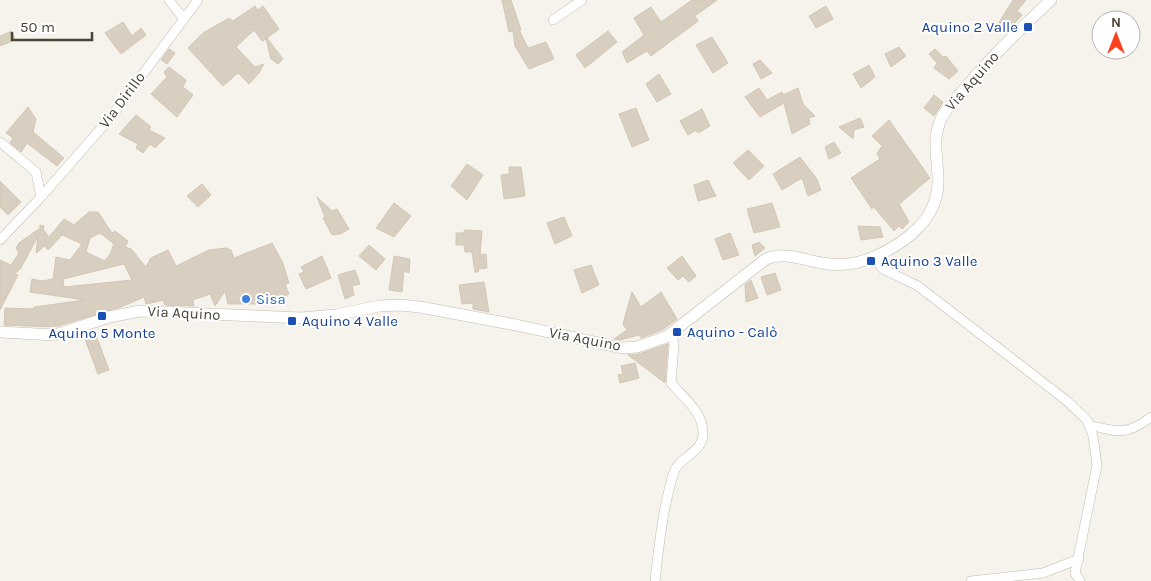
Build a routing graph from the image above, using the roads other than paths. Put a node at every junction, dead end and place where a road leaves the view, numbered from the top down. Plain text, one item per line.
1 (169, 0) edge
2 (198, 0) edge
3 (582, 0) edge
4 (1051, 0) edge
5 (183, 18) junction
6 (553, 20) dead end
7 (0, 142) edge
8 (41, 197) junction
9 (0, 240) edge
10 (873, 257) junction
11 (0, 332) edge
12 (671, 332) junction
13 (1151, 417) edge
14 (1089, 425) junction
15 (1079, 559) junction
16 (656, 581) edge
17 (971, 581) edge
18 (1080, 581) edge

1 - 5 street
2 - 5 street, Via Dirillo
3 - 6 street
4 - 10 street, Via Aquino
5 - 8 street, Via Dirillo
7 - 8 street
8 - 9 street, Via Dirillo
10 - 12 street, Via Aquino
10 - 14 street
11 - 12 street, Via Aquino
12 - 16 street
13 - 14 street
14 - 15 street
15 - 17 street
15 - 18 street

